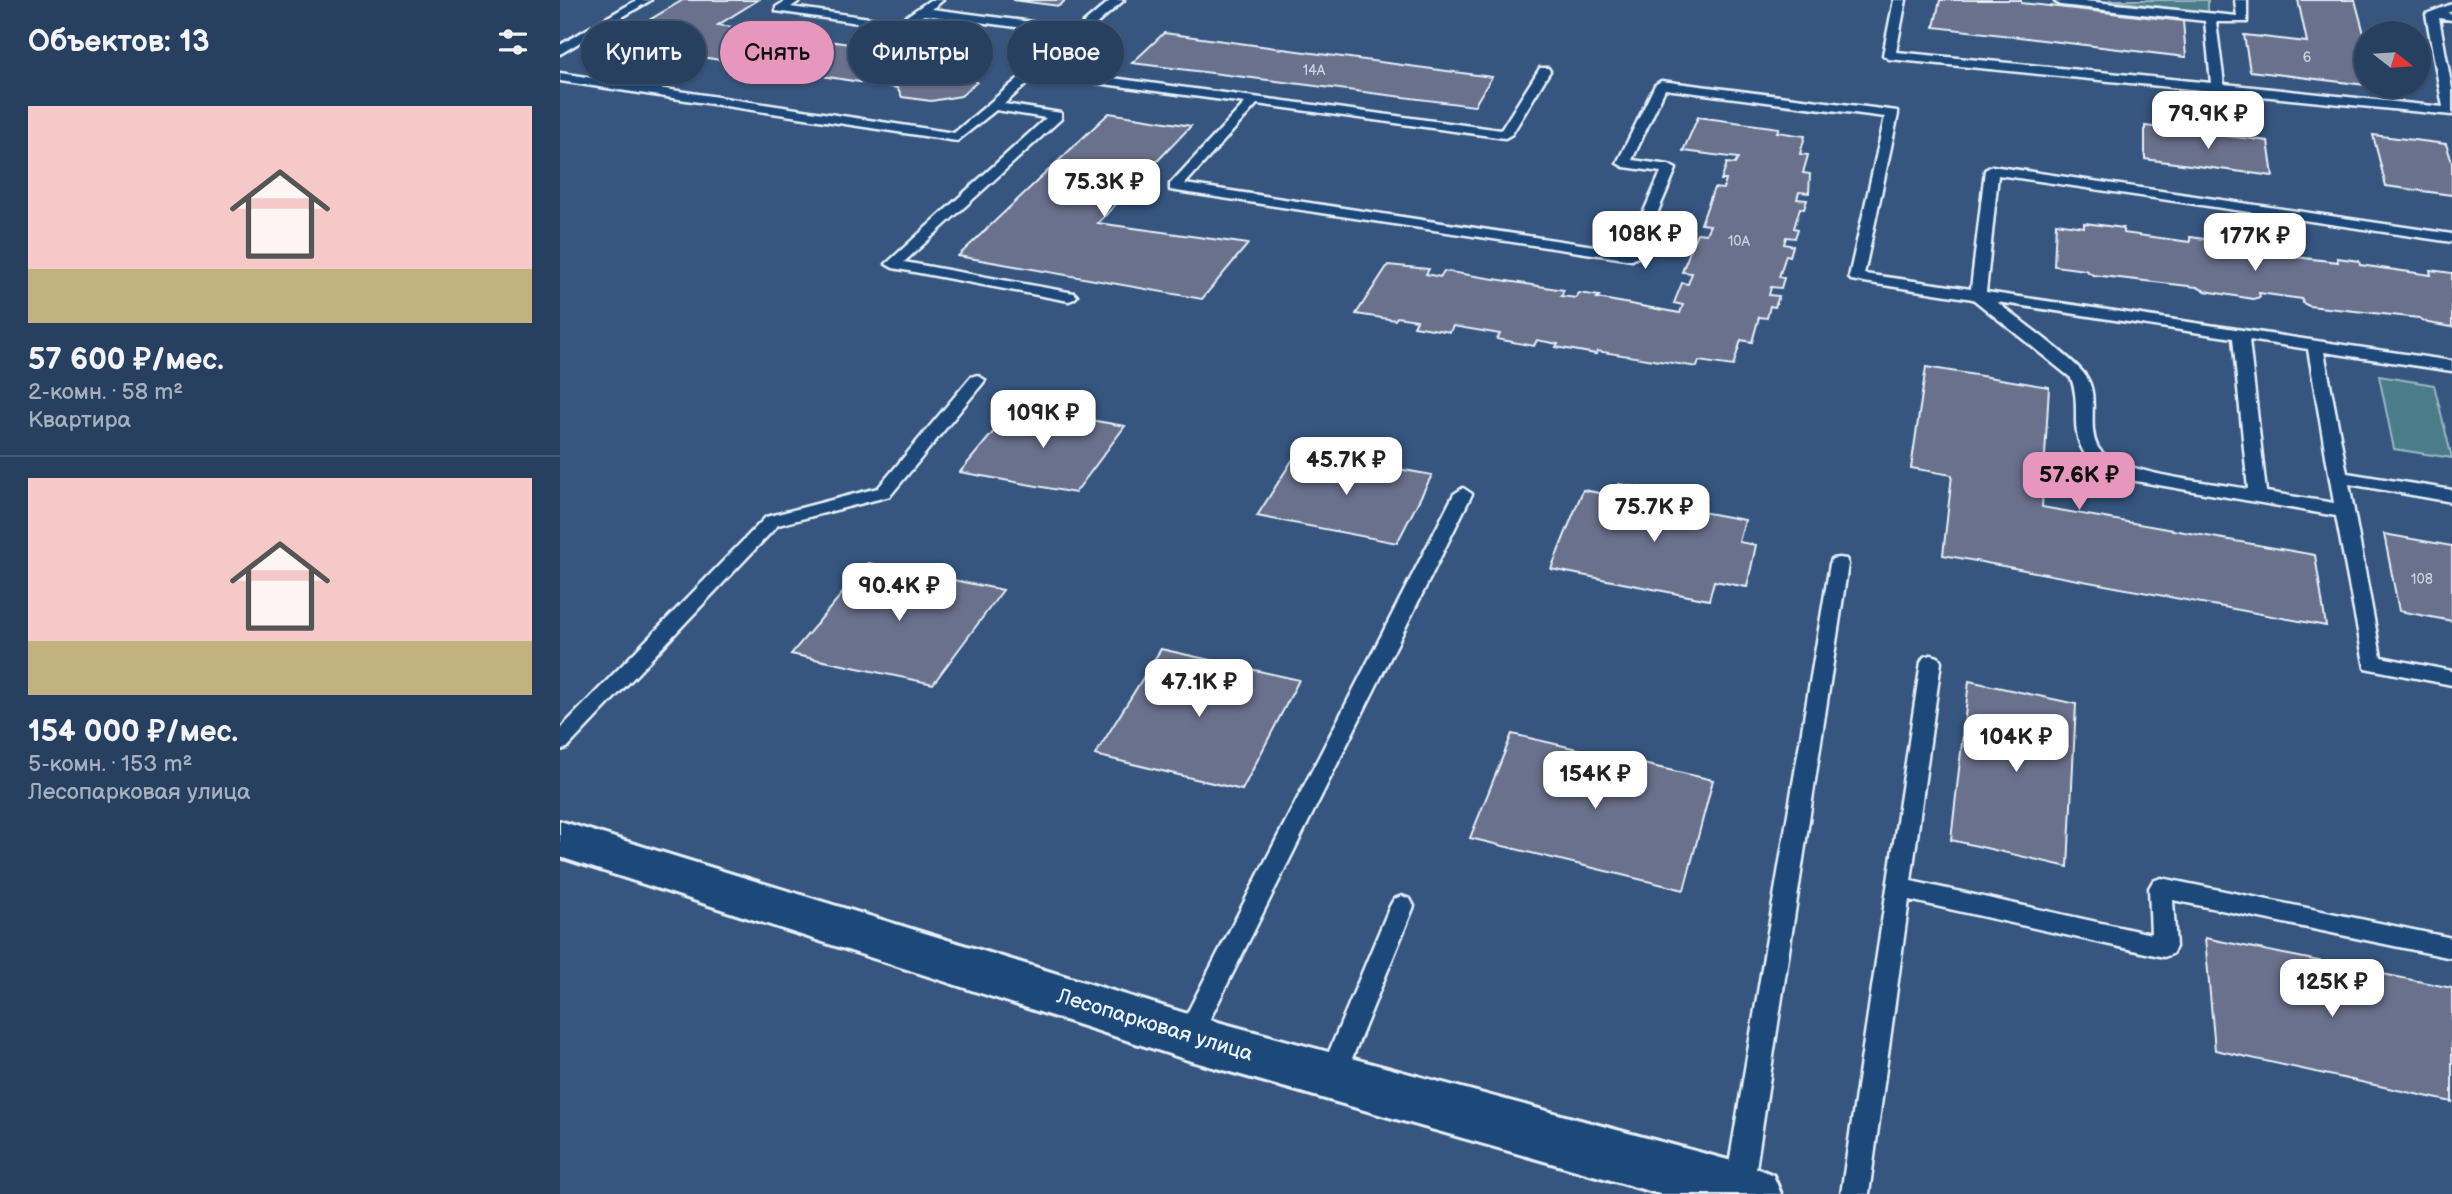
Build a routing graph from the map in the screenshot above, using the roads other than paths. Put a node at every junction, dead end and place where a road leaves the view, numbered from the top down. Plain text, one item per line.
1 (645, 0) edge
2 (795, 0) edge
3 (937, 0) edge
4 (1118, 0) edge
5 (1900, 0) edge
6 (2062, 0) edge
7 (2241, 0) edge
8 (2452, 8) edge
9 (922, 11) junction
10 (2432, 14) junction
11 (2452, 17) edge
12 (2210, 18) junction
13 (1093, 21) edge
14 (1007, 22) edge
15 (560, 50) edge
16 (1544, 71) dead end
17 (560, 77) edge
18 (1124, 83) edge
19 (1019, 84) edge
20 (2218, 87) junction
21 (1254, 100) junction
22 (993, 106) junction
23 (2452, 238) edge
24 (1978, 295) junction
25 (1069, 296) dead end
26 (2240, 334) junction
27 (2315, 345) junction
28 (2452, 366) edge
29 (977, 380) dead end
30 (2338, 477) junction
31 (1463, 494) dead end
32 (2258, 496) junction
33 (2452, 496) edge
34 (2344, 511) junction
35 (1839, 564) dead end
36 (1931, 662) dead end
37 (2452, 678) edge
38 (560, 742) edge
39 (560, 839) edge
40 (1899, 888) junction
41 (1402, 906) dead end
42 (2452, 948) edge
43 (1188, 1037) junction
44 (1331, 1078) junction
45 (1747, 1192) edge
46 (1855, 1194) edge

1 - 15 lane
2 - 9 lane
3 - 9 lane
4 - 13 lane
5 - 20 lane
6 - 12 lane
7 - 12 lane
8 - 10 lane
9 - 14 lane
10 - 11 lane
10 - 20 lane
12 - 20 lane
16 - 21 lane
17 - 22 lane
18 - 21 lane
19 - 22 lane
21 - 24 lane
22 - 25 lane
23 - 24 lane
24 - 26 lane
24 - 32 lane
26 - 27 lane
26 - 32 lane
27 - 28 lane
27 - 30 lane
29 - 38 lane
30 - 33 lane
30 - 34 lane
31 - 43 lane
32 - 34 lane
34 - 37 lane
35 - 45 lane
36 - 40 lane
39 - 43 street, Лесопарковая улица
40 - 42 lane
40 - 46 lane
41 - 44 lane
43 - 44 street, Лесопарковая улица
44 - 45 street, Лесопарковая улица

